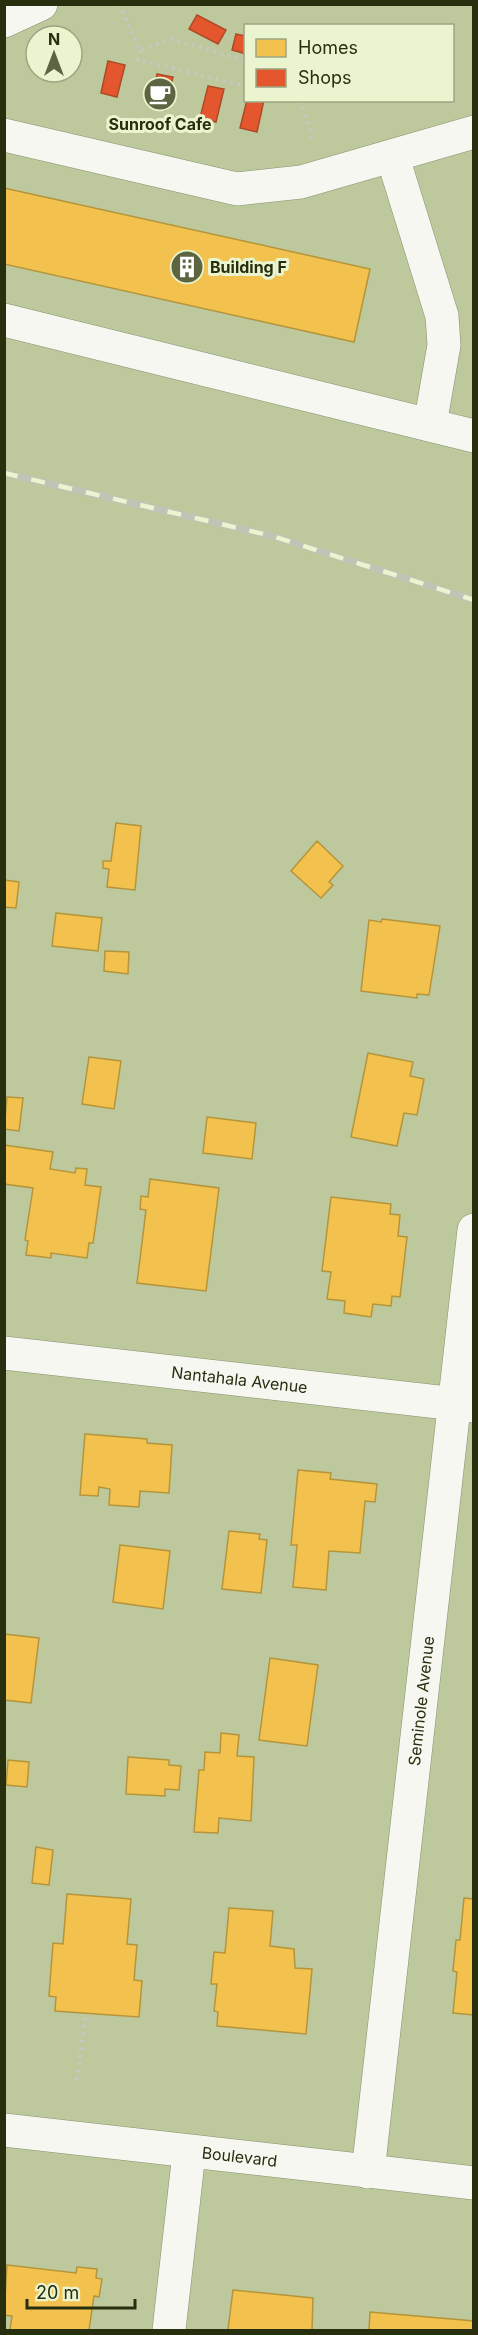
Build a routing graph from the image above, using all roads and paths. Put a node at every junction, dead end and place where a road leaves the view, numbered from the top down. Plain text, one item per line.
1 (41, 4) edge
2 (119, 4) edge
3 (4, 21) edge
4 (140, 50) junction
5 (244, 59) edge
6 (244, 86) edge
7 (301, 102) edge
8 (474, 132) edge
9 (4, 135) edge
10 (312, 138) dead end
11 (393, 158) junction
12 (4, 320) edge
13 (430, 425) junction
14 (474, 436) edge
15 (474, 1230) edge
16 (4, 1353) edge
17 (463, 1405) edge
18 (86, 2013) dead end
19 (78, 2079) dead end
20 (4, 2130) edge
21 (189, 2153) junction
22 (368, 2172) junction
23 (474, 2183) edge
24 (169, 2331) edge

1 - 3 street
2 - 4 path
4 - 5 path
4 - 6 path
7 - 10 path
8 - 11 street
9 - 11 street
11 - 13 street
12 - 13 street
13 - 14 street
15 - 17 street, Seminole Avenue
16 - 17 street, Nantahala Avenue
17 - 22 street, Seminole Avenue
18 - 19 path
20 - 21 street, Boulevard
21 - 22 street, Boulevard
21 - 24 street
22 - 23 street, Boulevard

